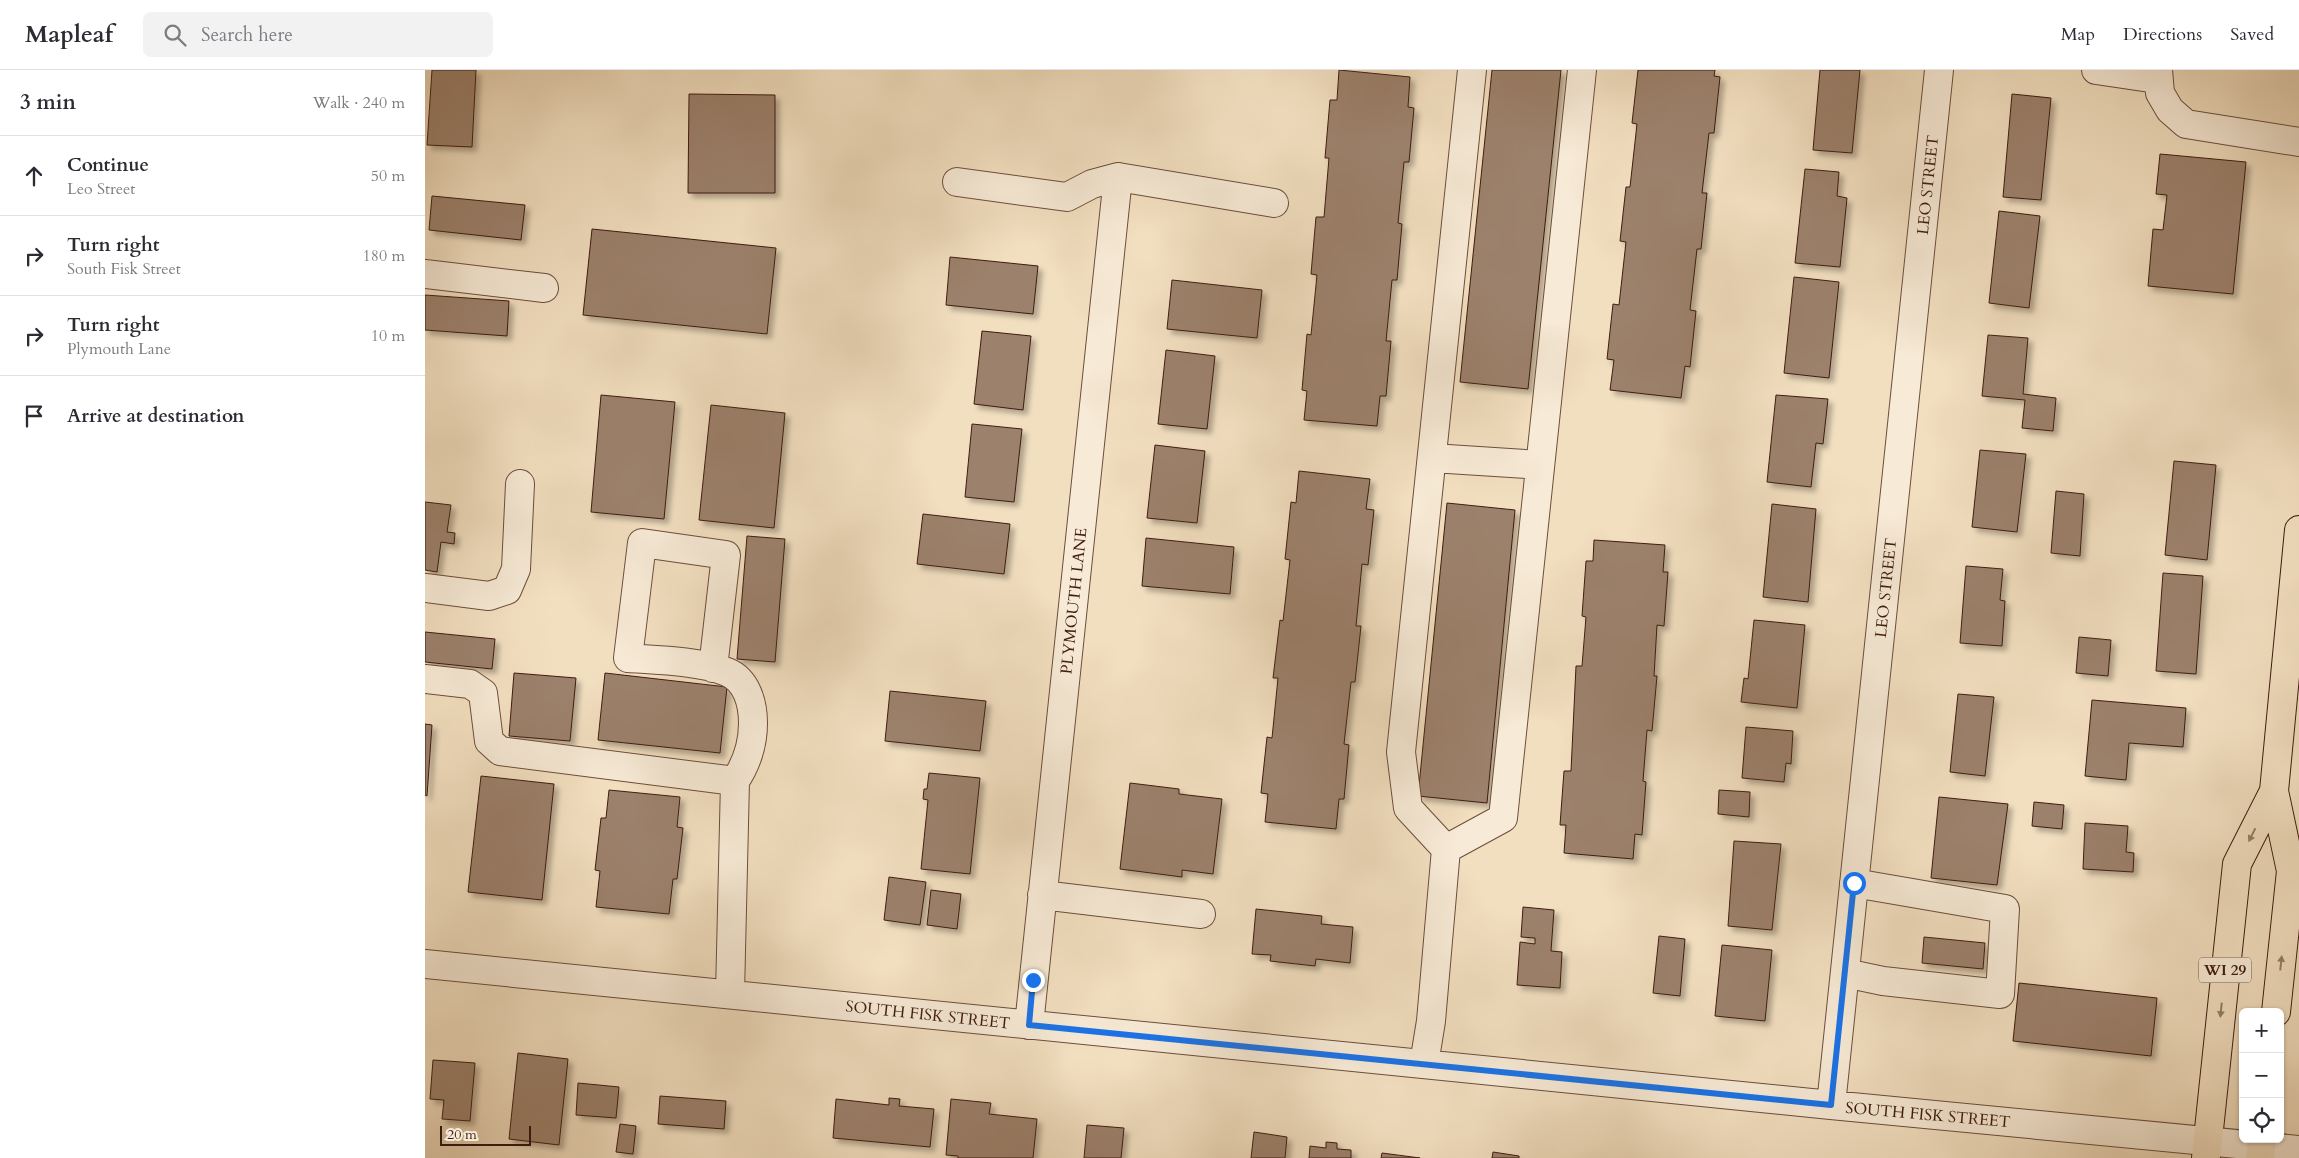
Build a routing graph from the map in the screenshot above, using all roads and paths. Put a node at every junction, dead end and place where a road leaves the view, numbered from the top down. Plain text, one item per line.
1 (1472, 70) edge
2 (1582, 70) edge
3 (1939, 70) edge
4 (2096, 70) edge
5 (2158, 74) edge
6 (2299, 142) edge
7 (1118, 177) junction
8 (957, 182) dead end
9 (1274, 203) dead end
10 (425, 274) edge
11 (544, 288) dead end
12 (1432, 458) junction
13 (1540, 465) junction
14 (520, 484) dead end
15 (2299, 530) edge
16 (425, 588) edge
17 (713, 668) junction
18 (425, 679) edge
19 (735, 781) junction
20 (2274, 791) junction
21 (1447, 849) junction
22 (1854, 883) junction
23 (1042, 895) junction
24 (1201, 914) dead end
25 (425, 964) edge
26 (1845, 974) junction
27 (730, 994) junction
28 (2276, 1008) edge
29 (1029, 1025) junction
30 (1424, 1064) junction
31 (1831, 1105) junction
32 (2261, 1148) edge
33 (2207, 1149) edge
34 (2299, 1150) edge

1 - 12 street
2 - 13 street
3 - 22 street, LEO STREET
4 - 5 street
5 - 6 street
7 - 8 street
7 - 9 street
7 - 23 street, PLYMOUTH LANE
10 - 11 street
12 - 13 street
12 - 21 street
13 - 21 street
14 - 16 street
15 - 20 main road, WI 29
17 - 17 street
17 - 19 street
18 - 19 street
19 - 27 street
28 -> 20 main road, WI 29
20 -> 33 main road, WI 29
21 - 30 street
22 - 26 street, LEO STREET
22 - 26 street
23 - 24 street
23 - 29 street, PLYMOUTH LANE
25 - 27 street, SOUTH FISK STREET
26 - 31 street, LEO STREET
27 - 29 street, SOUTH FISK STREET
29 - 30 street, SOUTH FISK STREET
30 - 31 street, SOUTH FISK STREET
31 - 33 street, SOUTH FISK STREET
32 - 33 street, SOUTH FISK STREET
32 - 34 street, SOUTH FISK STREET

